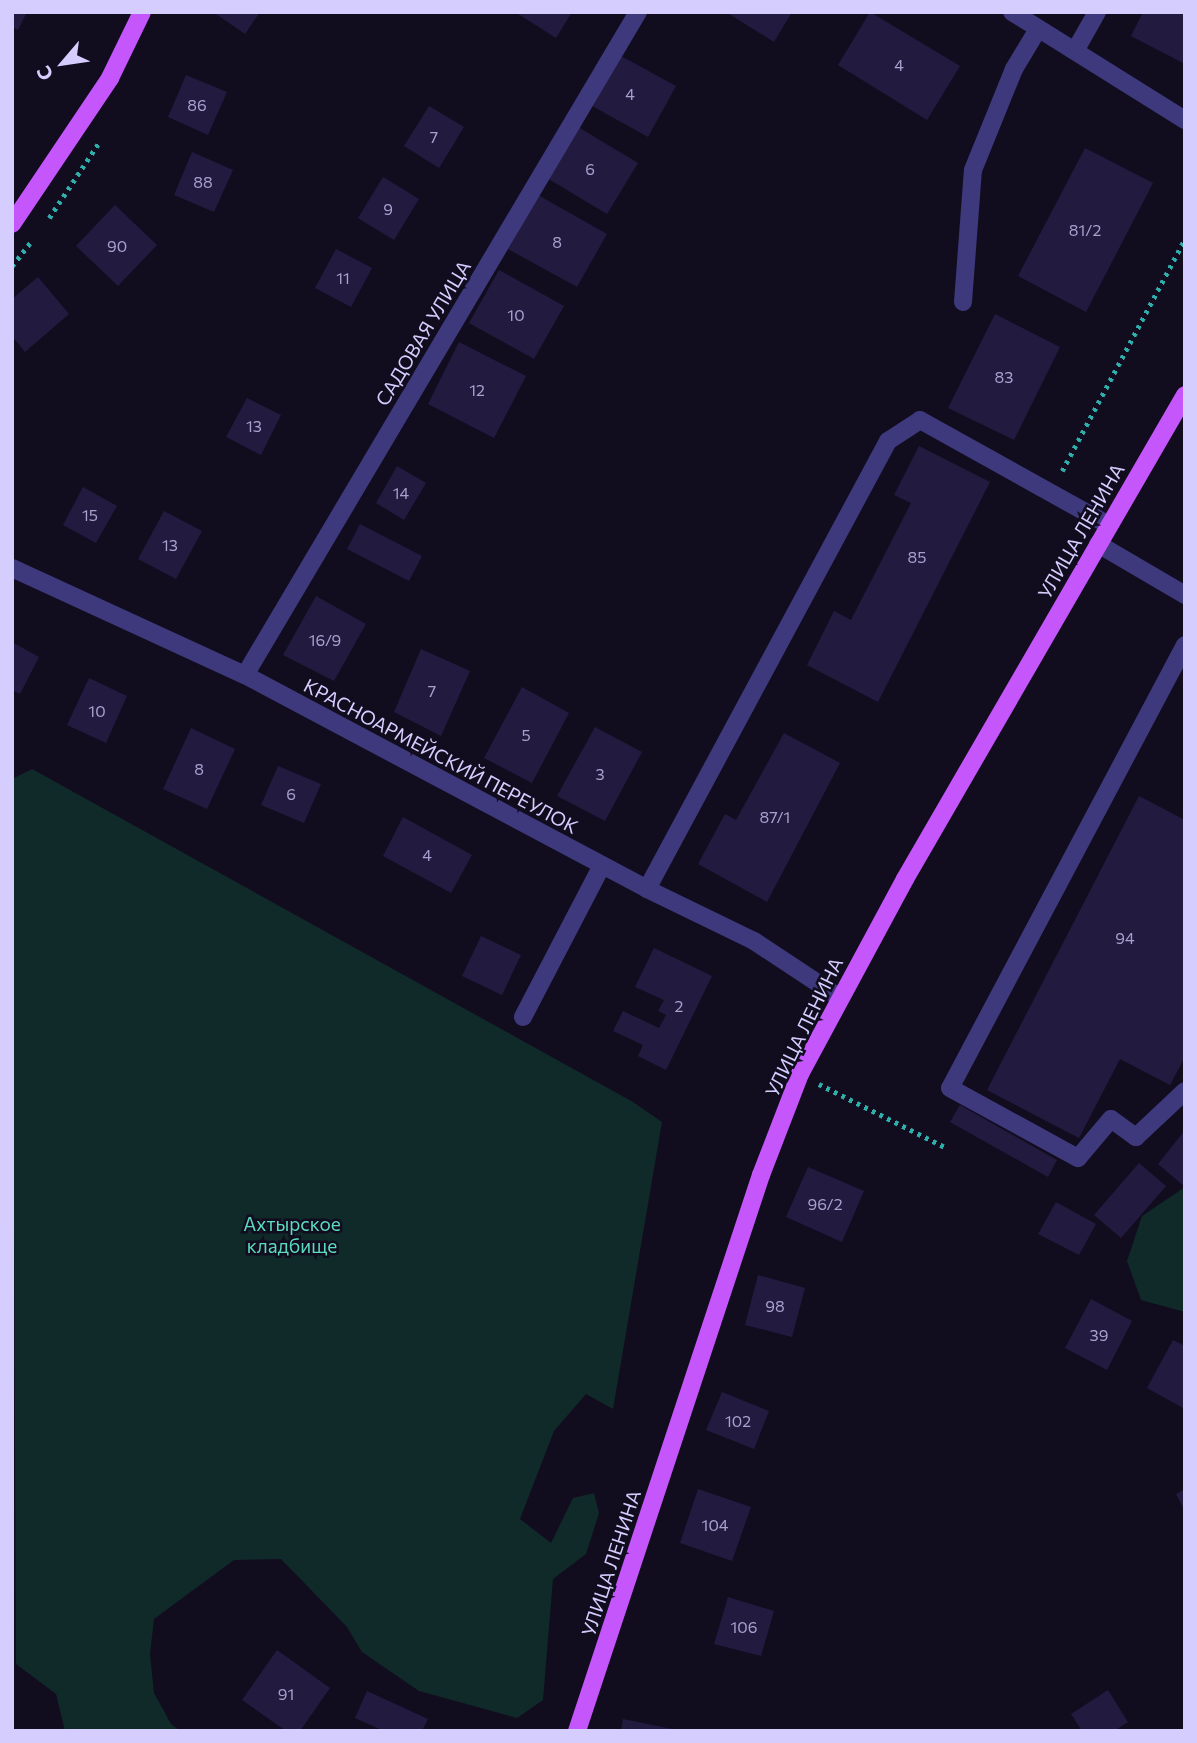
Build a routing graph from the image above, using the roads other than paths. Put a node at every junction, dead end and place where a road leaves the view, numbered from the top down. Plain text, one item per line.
1 (142, 12) edge
2 (638, 12) edge
3 (1012, 12) edge
4 (1097, 12) edge
5 (1038, 29) junction
6 (1075, 51) junction
7 (1185, 120) edge
8 (12, 225) edge
9 (963, 302) dead end
10 (1185, 395) edge
11 (1109, 525) junction
12 (1098, 544) junction
13 (12, 568) edge
14 (1185, 594) edge
15 (1185, 645) edge
16 (245, 675) junction
17 (602, 865) junction
18 (647, 889) junction
19 (840, 998) junction
20 (523, 1017) dead end
21 (1185, 1091) edge
22 (577, 1731) edge

1 - 8 main road
2 - 16 street, САДОВАЯ УЛИЦА
3 - 5 street
4 - 6 street
5 - 6 street
5 - 9 street
6 - 7 street
10 - 11 main road, УЛИЦА ЛЕНИНА
11 - 12 main road, УЛИЦА ЛЕНИНА
11 - 18 street
12 - 14 street
12 - 19 main road, УЛИЦА ЛЕНИНА
13 - 16 street, КРАСНОАРМЕЙСКИЙ ПЕРЕУЛОК
15 - 21 street
16 - 17 street, КРАСНОАРМЕЙСКИЙ ПЕРЕУЛОК
17 - 18 street, КРАСНОАРМЕЙСКИЙ ПЕРЕУЛОК
17 - 20 street
18 - 19 street, КРАСНОАРМЕЙСКИЙ ПЕРЕУЛОК
19 - 22 main road, УЛИЦА ЛЕНИНА

